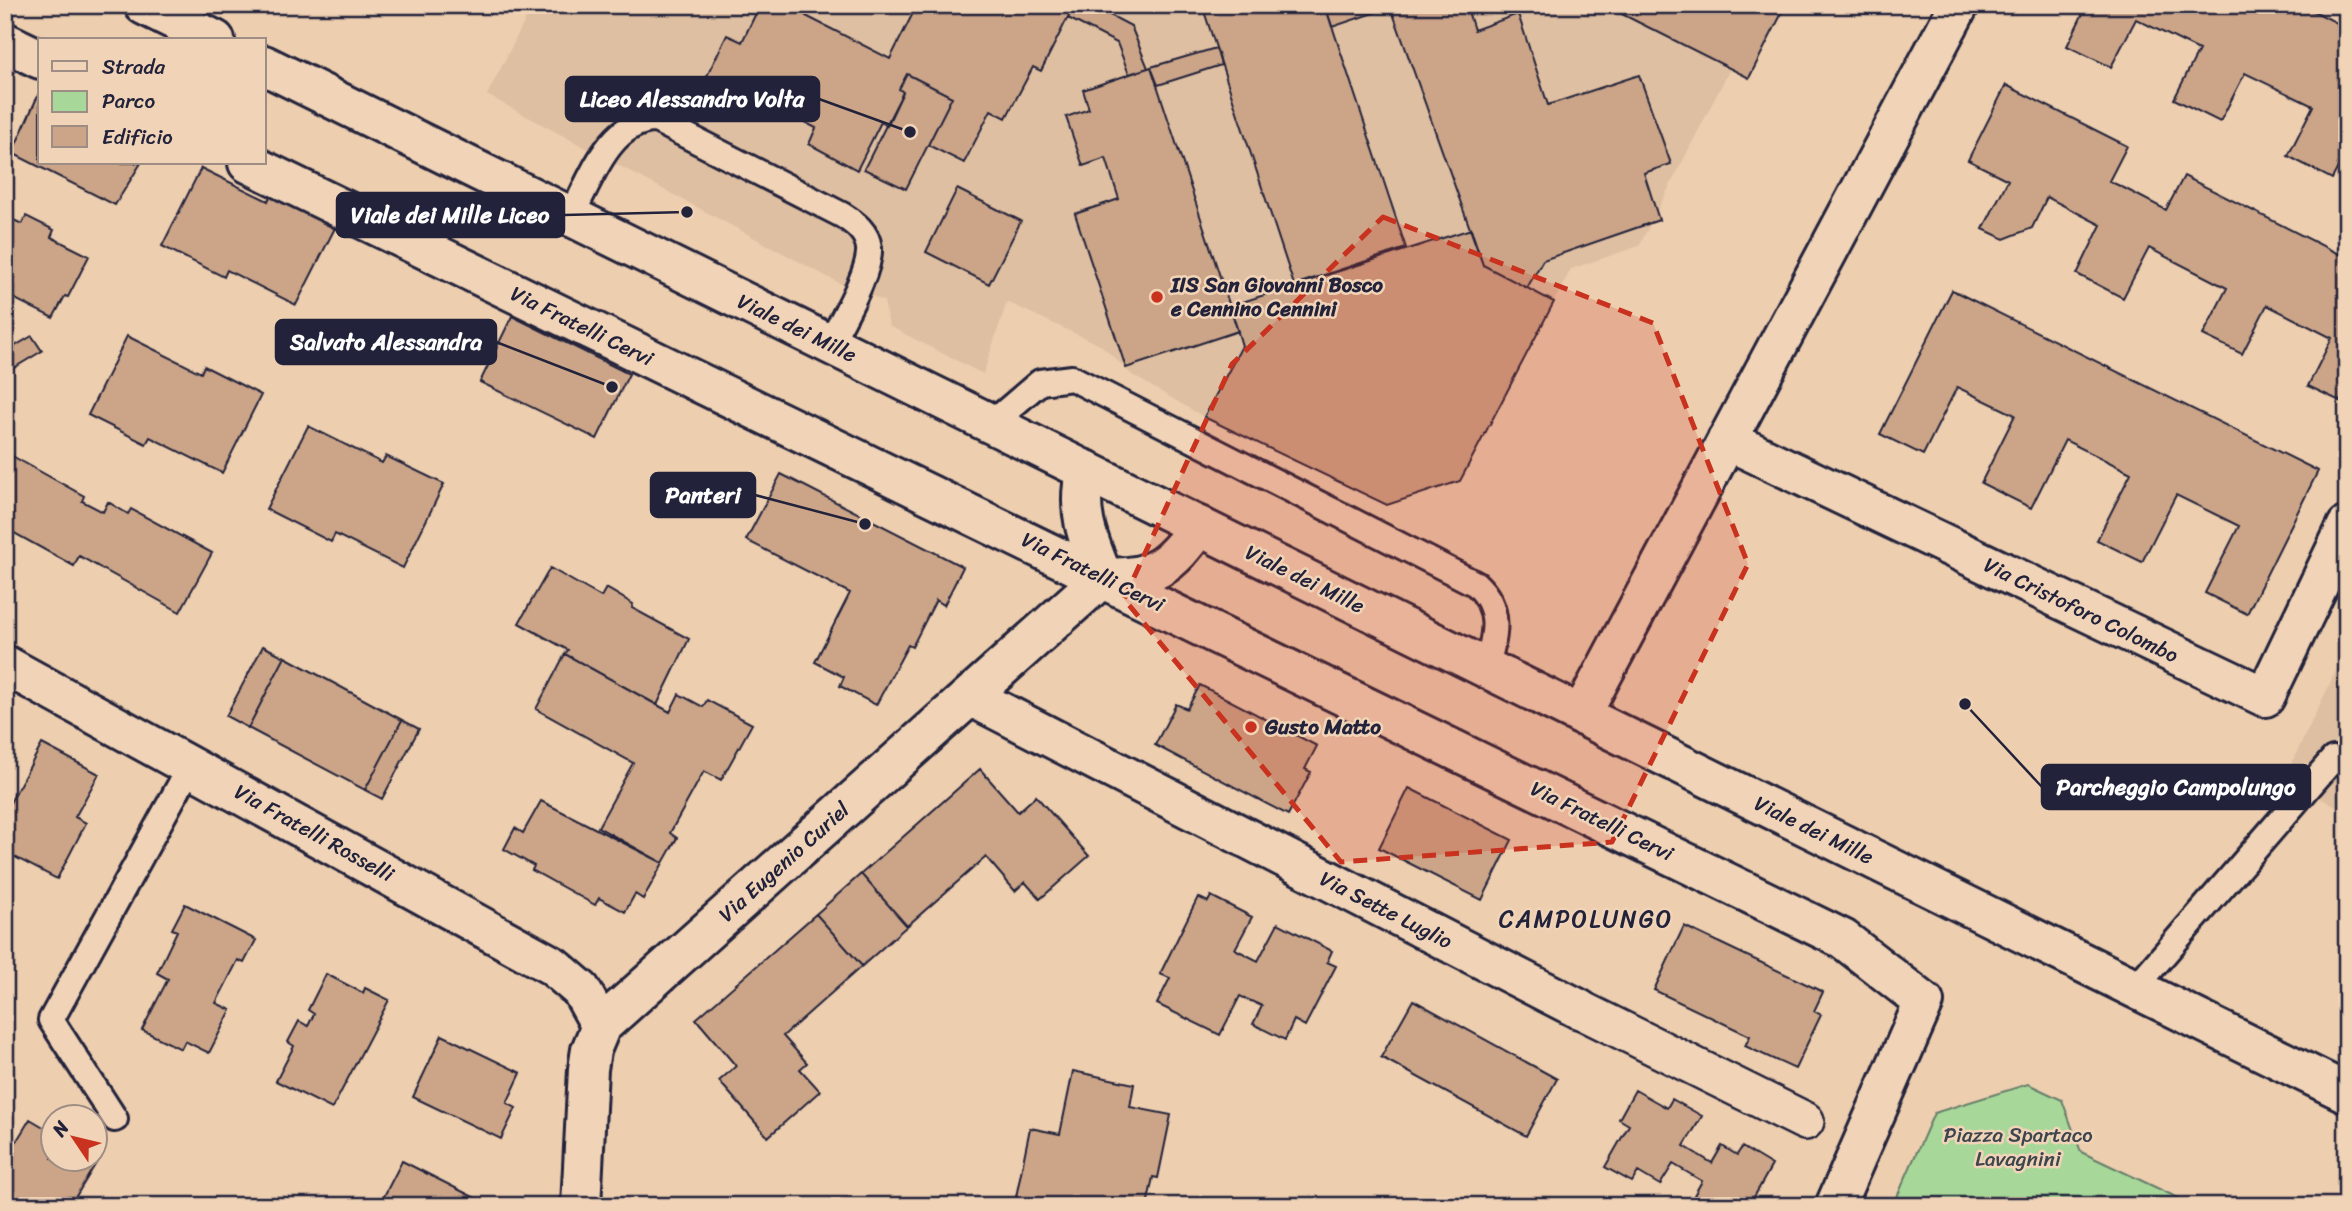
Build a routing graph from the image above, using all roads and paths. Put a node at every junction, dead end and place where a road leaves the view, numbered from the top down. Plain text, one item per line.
1 (144, 5) edge
2 (1959, 5) edge
3 (211, 38) edge
4 (5, 41) edge
5 (38, 58) edge
6 (266, 66) edge
7 (250, 164) edge
8 (572, 216) junction
9 (830, 344) junction
10 (991, 424) junction
11 (1727, 440) junction
12 (1086, 470) junction
13 (1199, 526) junction
14 (2343, 543) edge
15 (1103, 577) junction
16 (5, 665) edge
17 (1486, 668) junction
18 (970, 696) junction
19 (1581, 715) junction
20 (191, 765) junction
21 (2347, 765) edge
22 (2135, 988) junction
23 (1579, 1009) joint
24 (601, 1026) junction
25 (2347, 1093) edge
26 (115, 1119) dead end
27 (1805, 1121) dead end
28 (582, 1206) edge
29 (1835, 1206) edge

1 - 3 street
2 - 11 street
4 - 5 street
6 - 8 street, Viale dei Mille
7 - 15 street, Via Fratelli Cervi
8 - 9 street, Viale dei Mille
8 - 9 lane
9 - 10 street, Viale dei Mille
10 - 12 street, Viale dei Mille
10 - 17 lane
11 - 14 street, Via Cristoforo Colombo
11 - 19 street
12 - 13 street, Viale dei Mille
12 - 15 street
13 - 15 street
13 - 17 street, Viale dei Mille
15 - 18 street, Via Eugenio Curiel
15 - 29 street, Via Fratelli Cervi
16 - 20 street, Via Fratelli Rosselli
17 - 19 street, Viale dei Mille
18 - 23 street, Via Sette Luglio
18 - 24 street, Via Eugenio Curiel
19 - 22 street, Viale dei Mille
20 - 24 street, Via Fratelli Rosselli
20 - 26 lane
21 - 22 lane
22 - 25 street, Viale dei Mille
23 - 27 street, Via Sette Luglio
24 - 28 street, Via Eugenio Curiel

